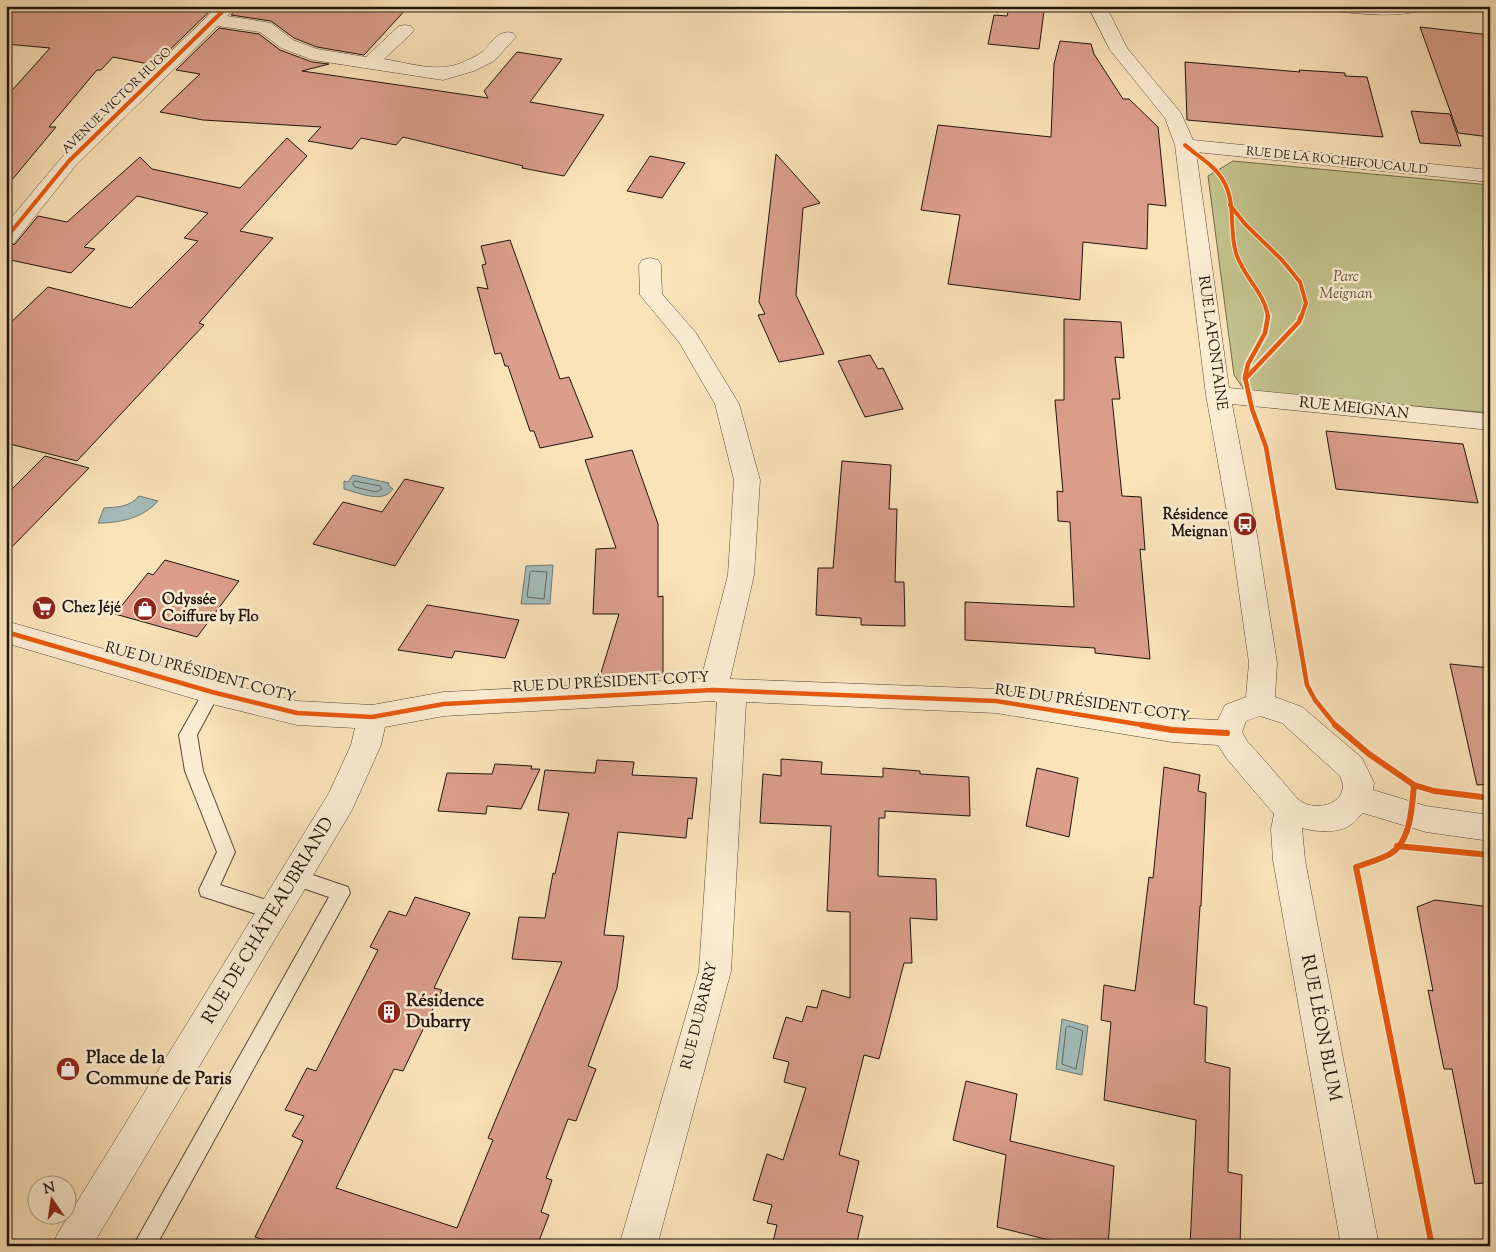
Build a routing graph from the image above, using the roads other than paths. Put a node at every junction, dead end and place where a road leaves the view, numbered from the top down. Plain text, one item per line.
1 (228, 6) edge
2 (1097, 6) edge
3 (1332, 6) edge
4 (1418, 6) edge
5 (214, 20) junction
6 (405, 30) dead end
7 (507, 37) dead end
8 (370, 63) junction
9 (1185, 145) junction
10 (1490, 176) edge
11 (6, 238) edge
12 (650, 265) dead end
13 (1218, 395) junction
14 (1490, 422) edge
15 (6, 632) edge
16 (722, 691) junction
17 (212, 692) junction
18 (1260, 704) junction
19 (372, 717) junction
20 (1227, 733) junction
21 (1357, 798) junction
22 (1290, 811) junction
23 (1490, 828) edge
24 (295, 877) junction
25 (275, 911) junction
26 (71, 1246) edge
27 (144, 1246) edge
28 (638, 1246) edge
29 (1360, 1246) edge

1 - 5 street, AVENUE VICTOR HUGO
2 - 9 street, RUE LAFONTAINE
3 - 4 street
5 - 8 street
5 - 11 street, AVENUE VICTOR HUGO
6 - 8 street
7 - 8 street
9 - 10 street, RUE DE LA ROCHEFOUCAULD
9 - 13 street, RUE LAFONTAINE
12 - 16 street, RUE DUBARRY
13 - 14 street, RUE MEIGNAN
13 - 18 street, RUE LAFONTAINE
15 - 17 street, RUE DU PRÉSIDENT COTY
16 - 19 street, RUE DU PRÉSIDENT COTY
16 - 20 street, RUE DU PRÉSIDENT COTY
16 - 28 street, RUE DUBARRY
17 - 19 street, RUE DU PRÉSIDENT COTY
17 - 25 lane
18 - 20 street
18 - 21 street
19 - 24 street, RUE DE CHÂTEAUBRIAND
20 - 22 street
21 - 22 street
21 - 23 street
22 - 29 street, RUE LÉON BLUM
24 - 25 street, RUE DE CHÂTEAUBRIAND
24 - 27 lane
25 - 26 street, RUE DE CHÂTEAUBRIAND

